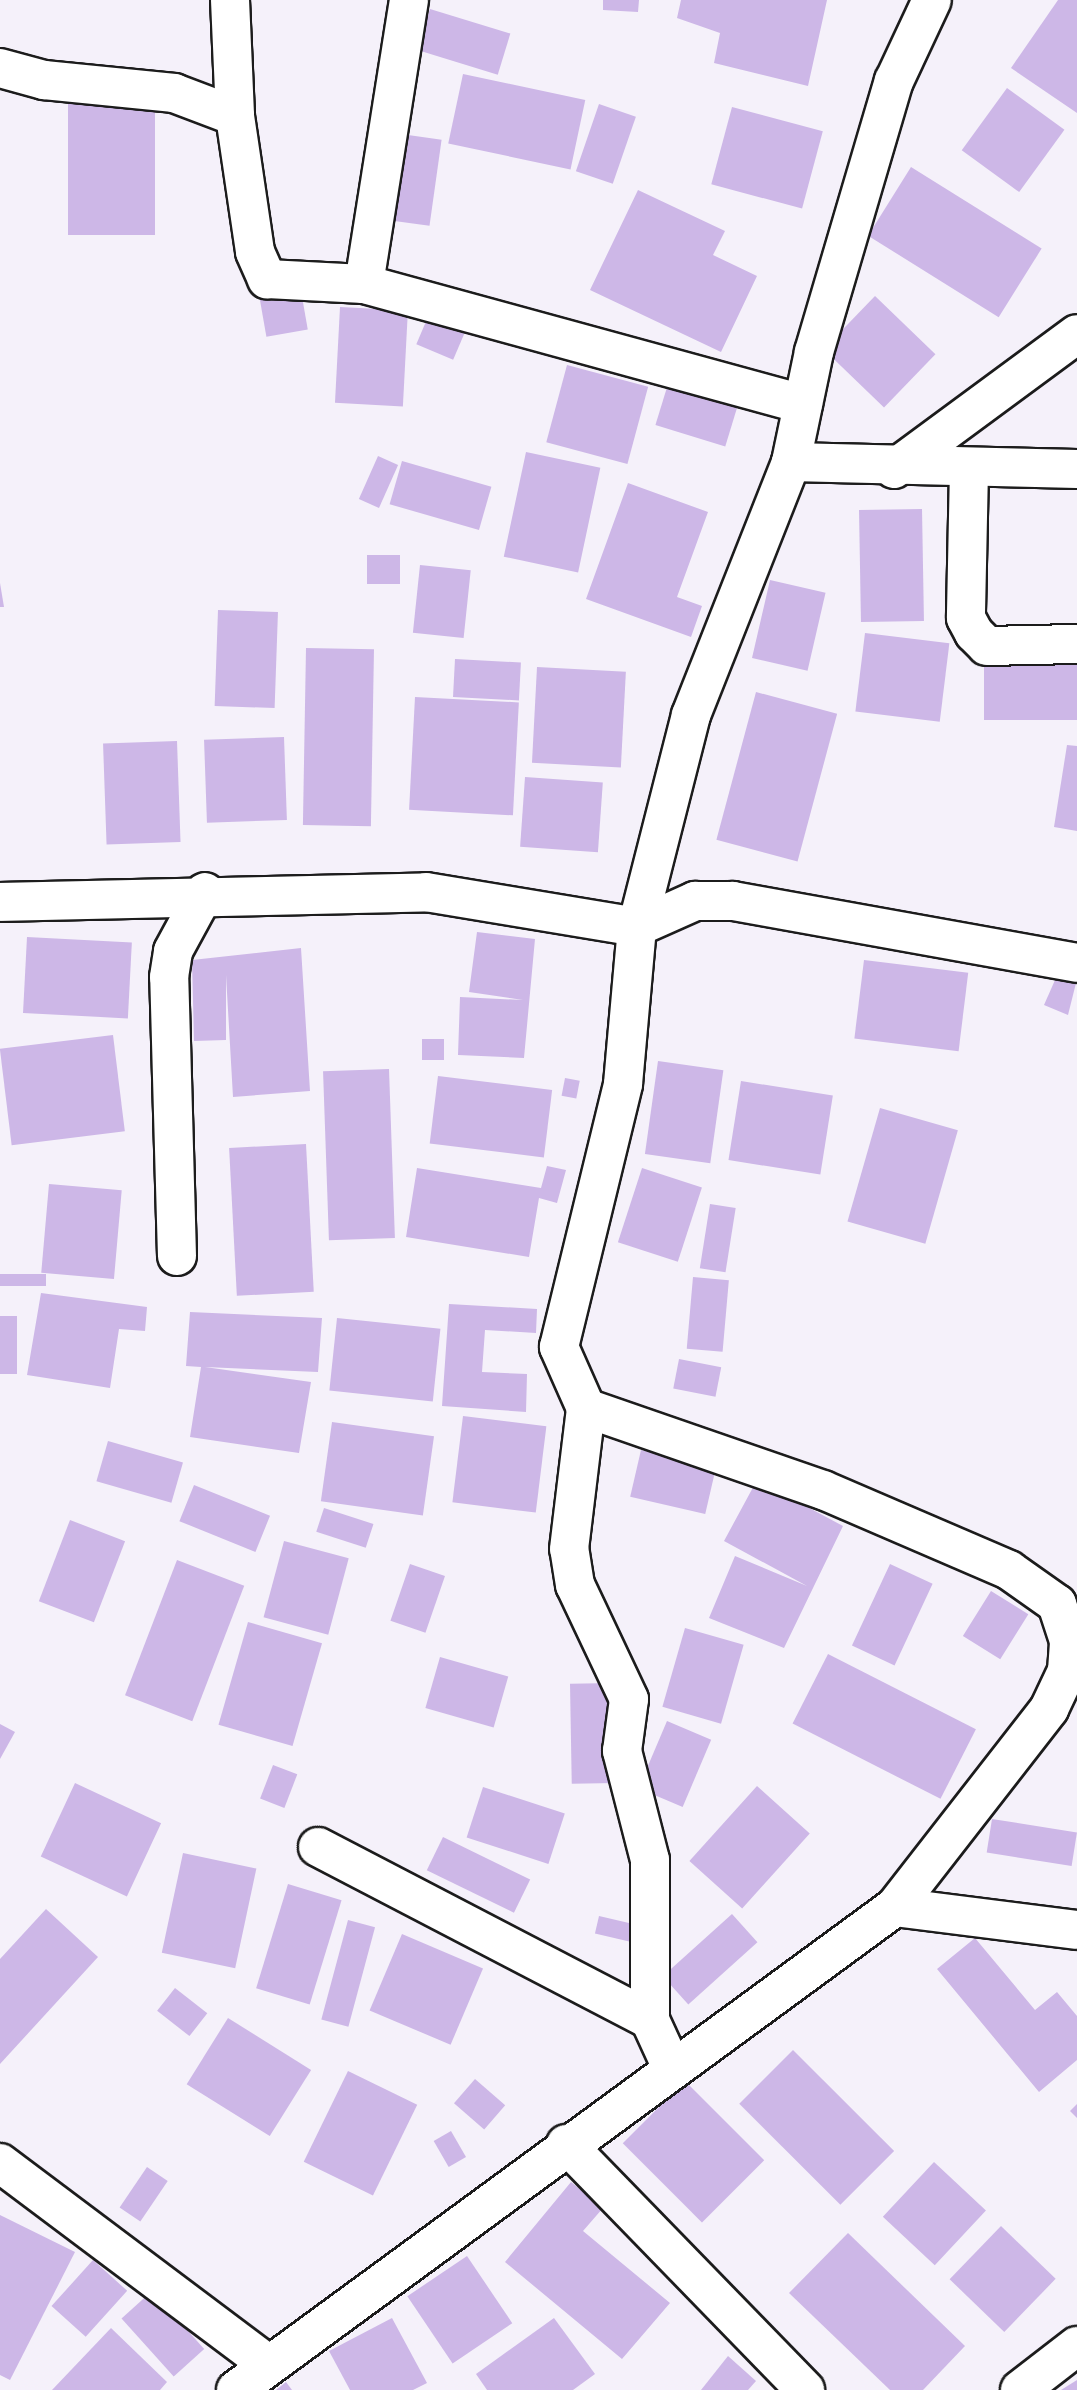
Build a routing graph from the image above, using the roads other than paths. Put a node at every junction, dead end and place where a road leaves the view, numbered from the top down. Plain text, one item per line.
1 (229, 0) edge
2 (409, 0) edge
3 (932, 0) edge
4 (0, 68) edge
5 (235, 116) junction
6 (364, 284) junction
7 (1077, 334) edge
8 (803, 404) junction
9 (791, 462) junction
10 (894, 469) junction
11 (969, 469) junction
12 (1077, 470) edge
13 (1077, 645) edge
14 (205, 892) junction
15 (0, 902) edge
16 (637, 926) junction
17 (1077, 963) edge
18 (177, 1256) dead end
19 (586, 1408) junction
20 (318, 1847) dead end
21 (895, 1907) junction
22 (1077, 1930) edge
23 (650, 2020) junction
24 (673, 2068) junction
25 (566, 2144) junction
26 (0, 2163) edge
27 (1077, 2346) edge
28 (269, 2365) junction
29 (236, 2390) edge
30 (805, 2390) edge
31 (1020, 2390) edge

1 - 5 street
2 - 6 street
3 - 8 street
4 - 5 street
5 - 6 street
6 - 8 street
7 - 10 street
8 - 9 street
9 - 10 street
9 - 16 street
10 - 11 street
11 - 12 street
11 - 13 street
14 - 15 street
14 - 16 street
14 - 18 street
16 - 17 street
16 - 19 street
19 - 21 street
19 - 23 street
20 - 23 street
21 - 22 street
21 - 24 street
23 - 24 street
24 - 25 street
25 - 28 street
25 - 30 street
26 - 28 street
27 - 31 street
28 - 29 street

